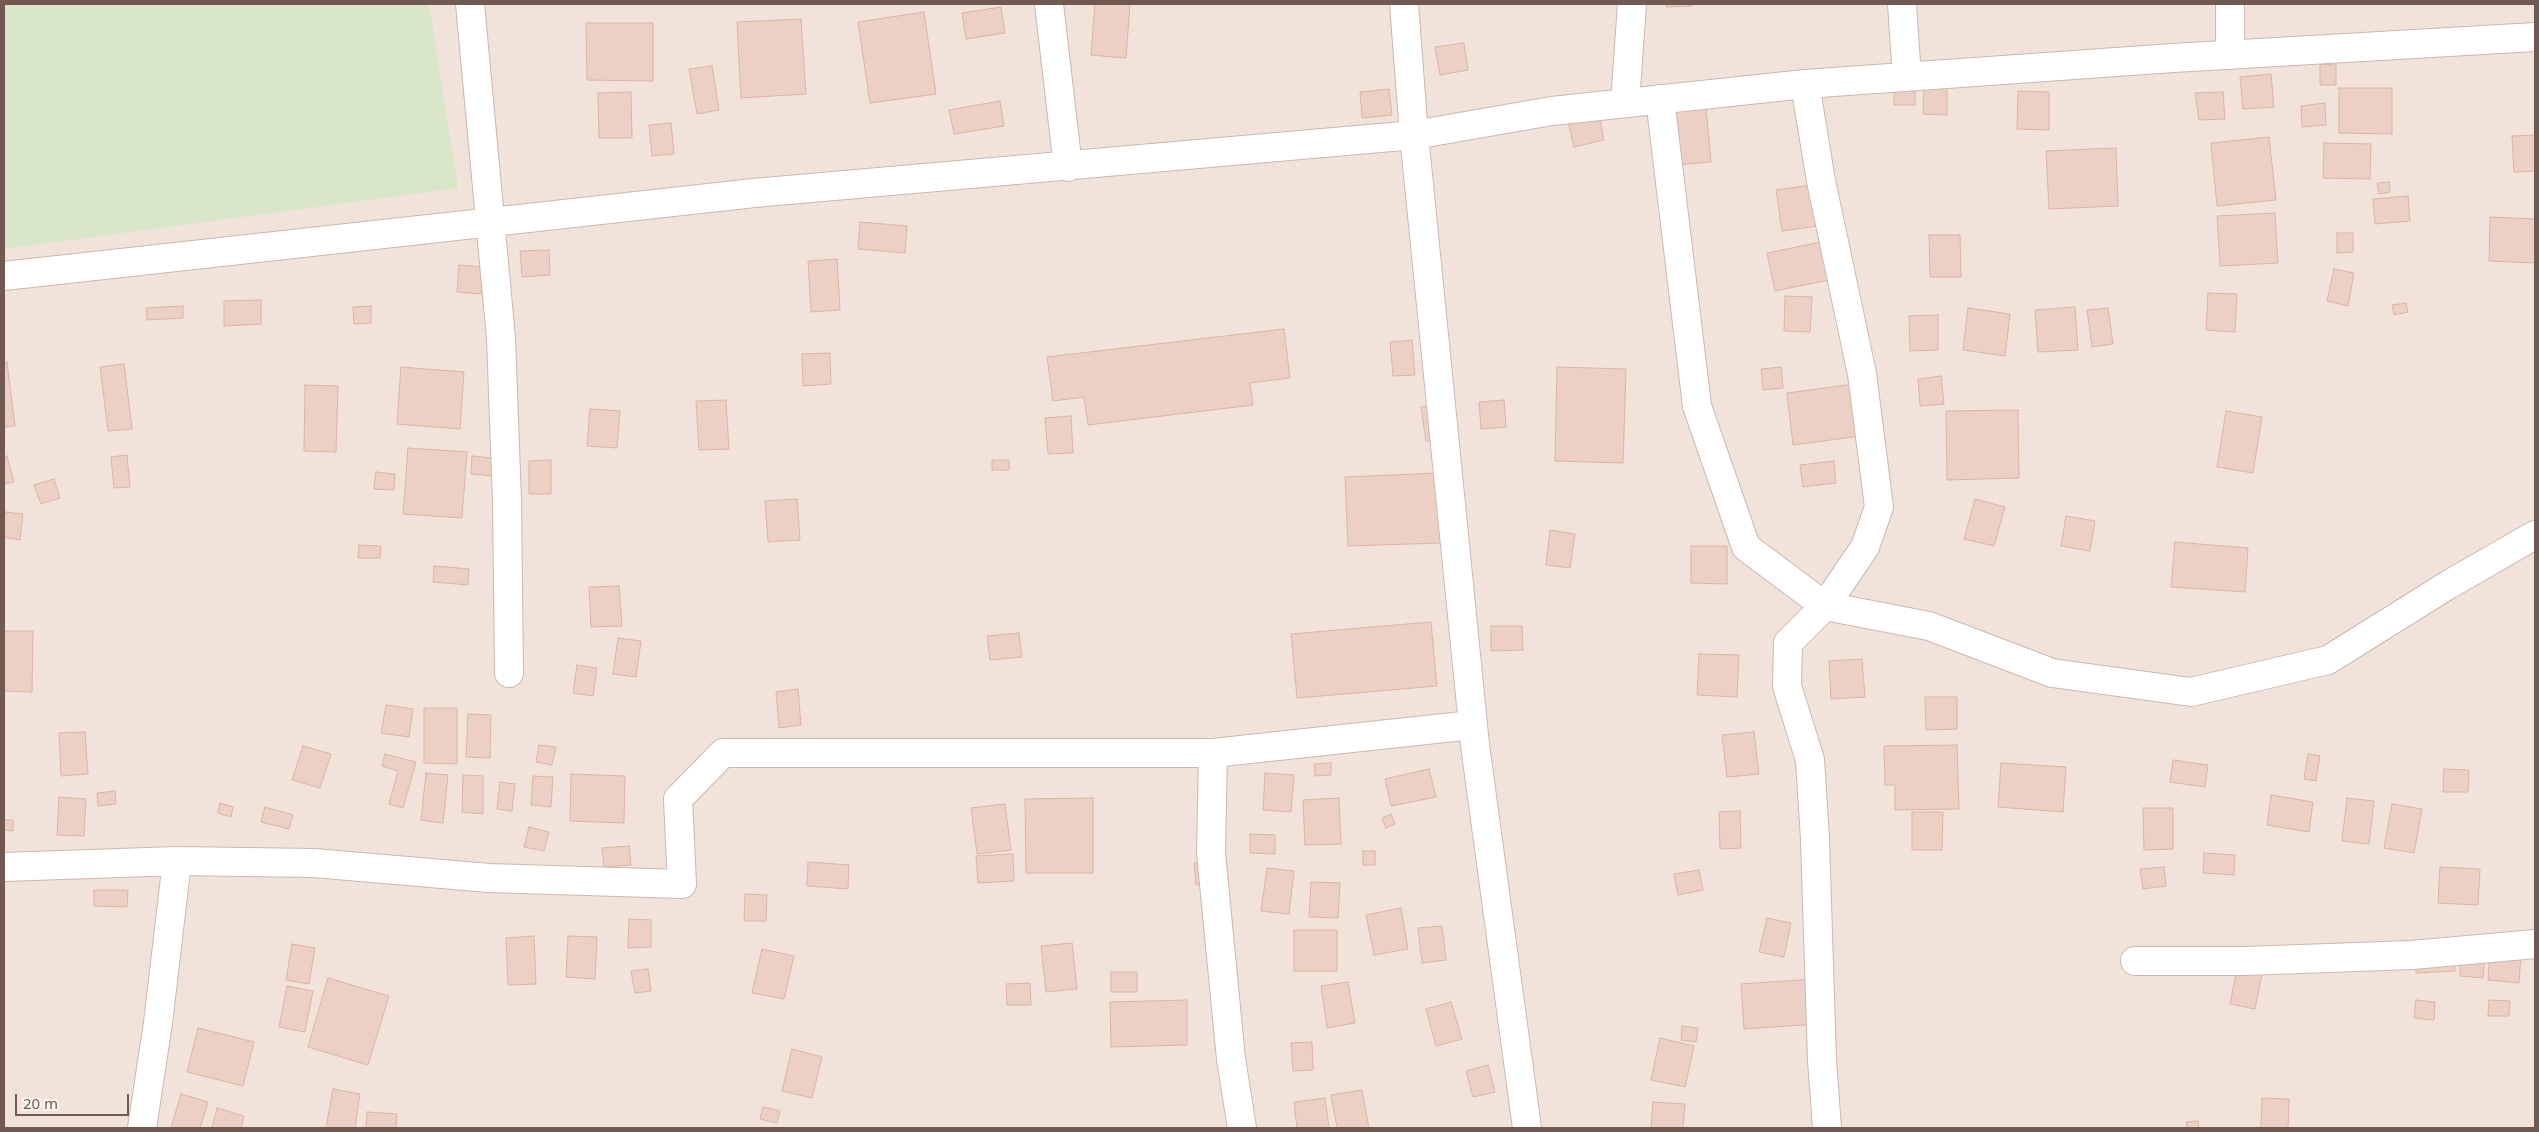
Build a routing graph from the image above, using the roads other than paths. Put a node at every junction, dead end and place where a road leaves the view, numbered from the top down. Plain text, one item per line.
1 (470, 4) edge
2 (1049, 4) edge
3 (1404, 4) edge
4 (1632, 4) edge
5 (1902, 4) edge
6 (2230, 4) edge
7 (2535, 37) edge
8 (2230, 54) junction
9 (1907, 77) junction
10 (1804, 84) junction
11 (1660, 100) junction
12 (1625, 103) junction
13 (1414, 135) junction
14 (1068, 167) junction
15 (491, 222) junction
16 (4, 276) edge
17 (2535, 535) edge
18 (1825, 606) junction
19 (508, 673) dead end
20 (1472, 725) junction
21 (1213, 753) junction
22 (177, 861) junction
23 (4, 867) edge
24 (2535, 944) edge
25 (2135, 961) dead end
26 (142, 1128) edge
27 (1242, 1128) edge
28 (1527, 1128) edge
29 (1827, 1128) edge

1 - 15 street
2 - 14 street
3 - 13 street
4 - 12 street
5 - 9 street
6 - 8 street
7 - 8 street
8 - 9 street
9 - 10 street
10 - 11 street
10 - 18 street
11 - 12 street
11 - 18 street
12 - 13 street
13 - 14 street
13 - 20 street
14 - 15 street
15 - 16 street
15 - 19 street
17 - 18 street
18 - 29 street
20 - 21 street
20 - 28 street
21 - 22 street
21 - 27 street
22 - 23 street
22 - 26 street
24 - 25 street

